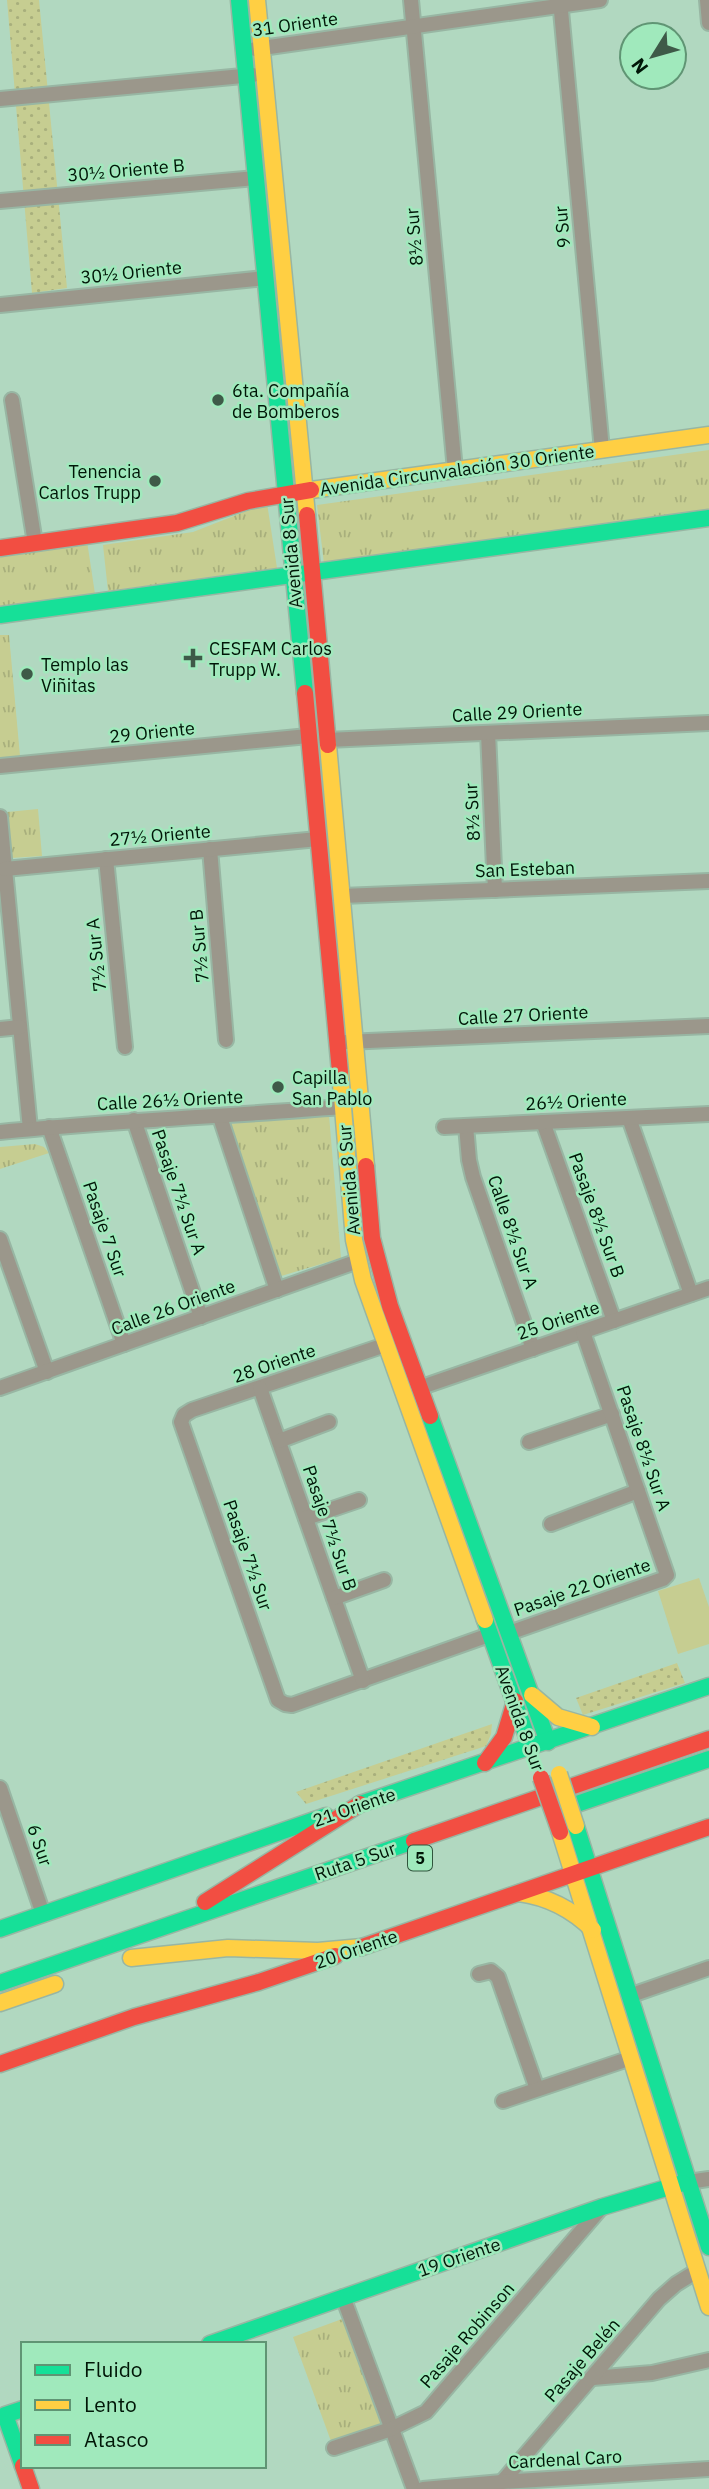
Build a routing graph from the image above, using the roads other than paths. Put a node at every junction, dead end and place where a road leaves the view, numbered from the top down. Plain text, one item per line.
1 (239, 0) edge
2 (257, 0) edge
3 (411, 0) edge
4 (600, 0) edge
5 (707, 0) edge
6 (560, 3) edge
7 (709, 23) edge
8 (414, 27) junction
9 (261, 48) junction
10 (244, 51) junction
11 (264, 74) junction
12 (246, 75) junction
13 (0, 99) edge
14 (256, 178) junction
15 (0, 201) edge
16 (265, 278) junction
17 (0, 305) edge
18 (12, 400) dead end
19 (709, 435) edge
20 (602, 450) junction
21 (455, 470) junction
22 (303, 491) junction
23 (285, 494) junction
24 (709, 518) edge
25 (35, 543) junction
26 (0, 548) edge
27 (313, 573) junction
28 (292, 575) junction
29 (0, 615) edge
30 (709, 723) edge
31 (488, 733) junction
32 (308, 736) junction
33 (327, 740) junction
34 (0, 766) edge
35 (0, 817) edge
36 (0, 823) edge
37 (318, 839) junction
38 (210, 849) junction
39 (106, 859) junction
40 (5, 869) junction
41 (709, 881) edge
42 (495, 890) junction
43 (342, 896) junction
44 (5, 925) edge
45 (709, 1026) edge
46 (20, 1027) junction
47 (0, 1029) edge
48 (226, 1040) dead end
49 (356, 1041) junction
50 (338, 1042) junction
51 (125, 1047) dead end
52 (342, 1107) junction
53 (709, 1115) edge
54 (220, 1117) junction
55 (629, 1118) junction
56 (134, 1120) junction
57 (543, 1122) junction
58 (466, 1126) junction
59 (49, 1127) junction
60 (444, 1127) dead end
61 (30, 1129) junction
62 (0, 1132) edge
63 (0, 1239) edge
64 (358, 1261) junction
65 (709, 1288) edge
66 (277, 1290) junction
67 (691, 1294) junction
68 (201, 1317) junction
69 (614, 1321) junction
70 (583, 1332) junction
71 (124, 1344) junction
72 (385, 1345) junction
73 (533, 1349) junction
74 (47, 1372) junction
75 (0, 1388) edge
76 (260, 1388) junction
77 (419, 1388) junction
78 (612, 1414) junction
79 (181, 1422) joint
80 (329, 1422) dead end
81 (279, 1441) junction
82 (528, 1442) dead end
83 (638, 1491) junction
84 (359, 1500) dead end
85 (306, 1518) junction
86 (551, 1524) dead end
87 (667, 1577) joint
88 (384, 1580) dead end
89 (334, 1598) junction
90 (509, 1633) junction
91 (489, 1635) junction
92 (363, 1681) junction
93 (709, 1686) edge
94 (532, 1695) junction
95 (515, 1701) junction
96 (592, 1727) junction
97 (709, 1739) edge
98 (548, 1742) junction
99 (531, 1748) junction
100 (709, 1759) edge
101 (485, 1763) junction
102 (0, 1788) edge
103 (360, 1804) junction
104 (536, 1818) dead end
105 (709, 1827) edge
106 (590, 1868) junction
107 (574, 1874) junction
108 (519, 1893) junction
109 (43, 1914) junction
110 (0, 1929) edge
111 (594, 1931) junction
112 (148, 1933) junction
113 (196, 1935) dead end
114 (362, 1947) junction
115 (709, 1968) edge
116 (479, 1974) dead end
117 (65, 1980) dead end
118 (0, 1983) edge
119 (629, 1996) junction
120 (0, 2003) edge
121 (631, 2058) junction
122 (0, 2064) edge
123 (537, 2089) junction
124 (503, 2101) dead end
125 (709, 2179) edge
126 (688, 2182) junction
127 (671, 2185) junction
128 (602, 2207) junction
129 (709, 2248) edge
130 (698, 2271) junction
131 (343, 2297) junction
132 (709, 2306) edge
133 (216, 2342) edge
134 (709, 2360) edge
135 (593, 2378) junction
136 (21, 2409) edge
137 (2, 2411) edge
138 (391, 2429) junction
139 (334, 2448) dead end
140 (21, 2461) edge
141 (24, 2468) edge
142 (709, 2469) edge
143 (502, 2482) junction
144 (31, 2489) edge
145 (414, 2489) edge
146 (422, 2489) edge

1 - 10 main road, Avenida 8 Sur
2 - 9 main road, Avenida 8 Sur
3 - 8 street, 8½ Sur
4 - 6 street, 31 Oriente
5 - 7 street
6 - 8 street, 31 Oriente
6 - 20 street, 9 Sur
8 - 9 street, 31 Oriente
8 - 21 street, 8½ Sur
9 - 10 street, 31 Oriente
9 - 11 main road, Avenida 8 Sur
10 - 12 main road, Avenida 8 Sur
11 - 12 street
11 - 22 main road, Avenida 8 Sur
12 - 13 street
12 - 14 main road, Avenida 8 Sur
14 - 15 street, 30½ Oriente B
14 - 16 main road, Avenida 8 Sur
16 - 17 street, 30½ Oriente
16 - 23 main road, Avenida 8 Sur
18 - 25 street
19 - 20 main road, Avenida Circunvalación 30 Oriente
20 - 21 main road, Avenida Circunvalación 30 Oriente
21 - 22 main road, Avenida Circunvalación 30 Oriente
22 - 23 main road, Avenida Circunvalación 30 Oriente
22 - 27 main road, Avenida 8 Sur
23 - 25 main road, Avenida Circunvalación 30 Oriente
23 - 28 main road, Avenida 8 Sur
24 - 27 main road
25 - 26 main road, Avenida Circunvalación 30 Oriente
27 - 28 main road
27 - 33 main road, Avenida 8 Sur
28 - 29 main road
28 - 32 main road, Avenida 8 Sur
30 - 31 street, Calle 29 Oriente
31 - 33 street, Calle 29 Oriente
31 - 42 street, 8½ Sur
32 - 34 street, 29 Oriente
32 - 37 main road, Avenida 8 Sur
33 - 43 main road, Avenida 8 Sur
35 - 36 street
36 - 40 street
37 - 38 street, 27½ Oriente
37 - 50 main road, Avenida 8 Sur
38 - 39 street, 27½ Oriente
38 - 48 street, 7½ Sur B
39 - 40 street, 27½ Oriente
39 - 51 street, 7½ Sur A
40 - 44 street
41 - 42 street, San Esteban
42 - 43 street, San Esteban
43 - 49 main road, Avenida 8 Sur
44 - 46 street
45 - 49 street, Calle 27 Oriente
46 - 47 street
46 - 61 street
49 - 50 street, Calle 27 Oriente
49 - 77 main road, Avenida 8 Sur
50 - 52 main road, Avenida 8 Sur
52 - 54 street, Calle 26½ Oriente
52 - 64 main road, Avenida 8 Sur
53 - 55 street, 26½ Oriente
54 - 56 street, Calle 26½ Oriente
54 - 66 street
55 - 57 street, 26½ Oriente
55 - 67 street
56 - 59 street, Calle 26½ Oriente
56 - 68 street, Pasaje 7½ Sur A
57 - 58 street, 26½ Oriente
57 - 69 street, Pasaje 8½ Sur B
58 - 60 street, 26½ Oriente
58 - 73 street, Calle 8½ Sur A
59 - 61 street, Calle 26½ Oriente
59 - 71 street, Pasaje 7 Sur
61 - 62 street, Calle 26½ Oriente
63 - 74 street
64 - 66 street, Calle 26 Oriente
64 - 72 main road, Avenida 8 Sur
65 - 67 street, 25 Oriente
66 - 68 street, Calle 26 Oriente
67 - 69 street, 25 Oriente
68 - 71 street, Calle 26 Oriente
69 - 70 street, 25 Oriente
70 - 73 street, 25 Oriente
70 - 78 street, Pasaje 8½ Sur A
71 - 74 street, Calle 26 Oriente
72 - 76 street, 28 Oriente
72 - 91 main road, Avenida 8 Sur
73 - 77 street, 25 Oriente
74 - 75 street, Calle 26 Oriente
76 - 79 street, 28 Oriente
76 - 81 street, Pasaje 7½ Sur B
77 - 90 main road, Avenida 8 Sur
78 - 82 street
78 - 83 street, Pasaje 8½ Sur A
79 - 92 street, Pasaje 7½ Sur
80 - 81 street
81 - 85 street, Pasaje 7½ Sur B
83 - 86 street
83 - 87 street, Pasaje 8½ Sur A
84 - 85 street
85 - 89 street, Pasaje 7½ Sur B
87 - 90 street, Pasaje 22 Oriente
88 - 89 street
89 - 92 street, Pasaje 7½ Sur B
90 - 94 main road, Avenida 8 Sur
91 - 92 street
91 - 95 main road, Avenida 8 Sur
93 - 96 main road, 21 Oriente
94 - 96 main road
94 - 98 main road, Avenida 8 Sur
95 - 99 main road, Avenida 8 Sur
95 - 101 main road
96 - 98 main road, 21 Oriente
97 - 112 main road, Ruta 5 Sur / 5
98 - 99 main road, 21 Oriente
98 - 106 main road, Avenida 8 Sur, bridge
99 - 101 main road, 21 Oriente
99 - 107 main road, Avenida 8 Sur, bridge
100 - 104 main road
101 - 103 main road, 21 Oriente
102 - 109 street, 6 Sur
103 - 109 main road, 21 Oriente
103 - 112 main road
105 - 106 main road, 20 Oriente
106 - 107 main road, 20 Oriente
106 - 119 main road, Avenida 8 Sur
107 - 108 main road, 20 Oriente
107 - 111 main road, Avenida 8 Sur
108 - 111 main road
108 - 114 main road, 20 Oriente
109 - 110 main road, 21 Oriente
111 - 121 main road, Avenida 8 Sur
112 - 118 main road, Ruta 5 Sur / 5
113 - 114 main road
114 - 122 main road, 20 Oriente
115 - 119 street
116 - 123 street
117 - 120 main road
119 - 126 main road, Avenida 8 Sur
121 - 123 street
121 - 127 main road, Avenida 8 Sur
123 - 124 street
125 - 126 street, 19 Oriente
126 - 127 main road, 19 Oriente
126 - 129 main road, Avenida 8 Sur
127 - 128 main road, 19 Oriente
127 - 130 main road, Avenida 8 Sur
128 - 131 main road, 19 Oriente
128 - 138 street, Pasaje Robinson
130 - 132 main road, Avenida 8 Sur
130 - 135 street, Pasaje Belén
131 - 133 main road, 19 Oriente
131 - 138 street
134 - 135 street
135 - 143 street, Pasaje Belén
136 - 137 main road
137 - 140 main road
138 - 139 street, Pasaje Robinson
138 - 145 street
141 - 144 main road
142 - 143 street, Cardenal Caro
143 - 146 street, Cardenal Caro

